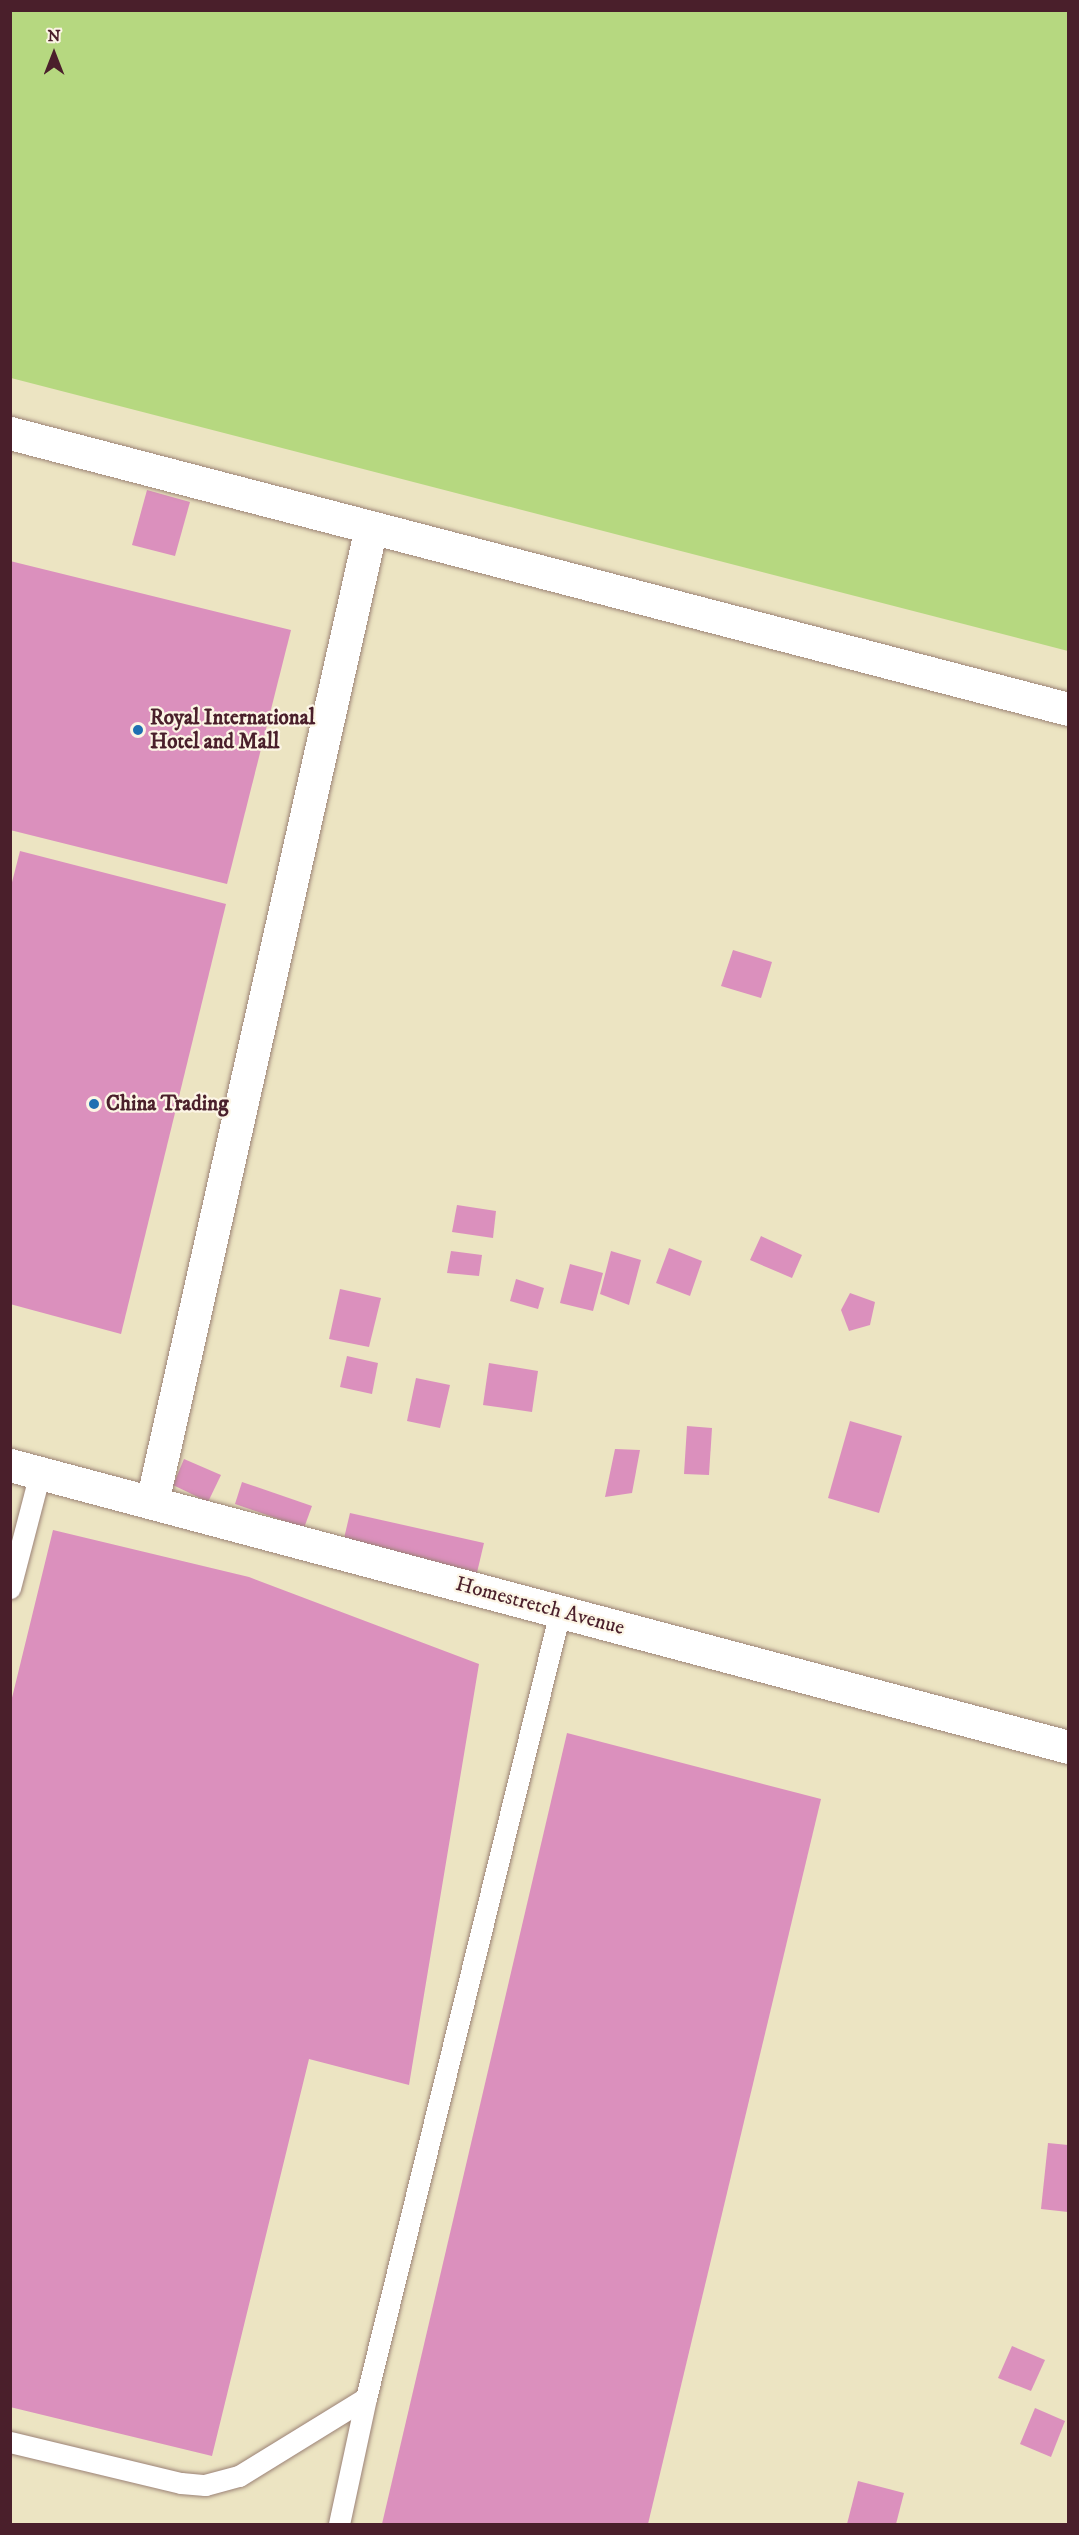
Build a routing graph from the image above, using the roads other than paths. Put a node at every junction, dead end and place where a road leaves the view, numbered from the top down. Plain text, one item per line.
1 (10, 434) edge
2 (371, 527) junction
3 (1068, 709) edge
4 (25, 1469) edge
5 (152, 1502) junction
6 (10, 1588) edge
7 (560, 1612) junction
8 (1068, 1747) edge
9 (366, 2398) junction
10 (10, 2442) edge
11 (339, 2524) edge

1 - 2 street
2 - 3 street
2 - 5 street
4 - 5 street, Homestretch Avenue
4 - 6 lane
5 - 7 street, Homestretch Avenue
7 - 8 street, Homestretch Avenue
7 - 9 lane
9 - 10 lane
9 - 11 lane

